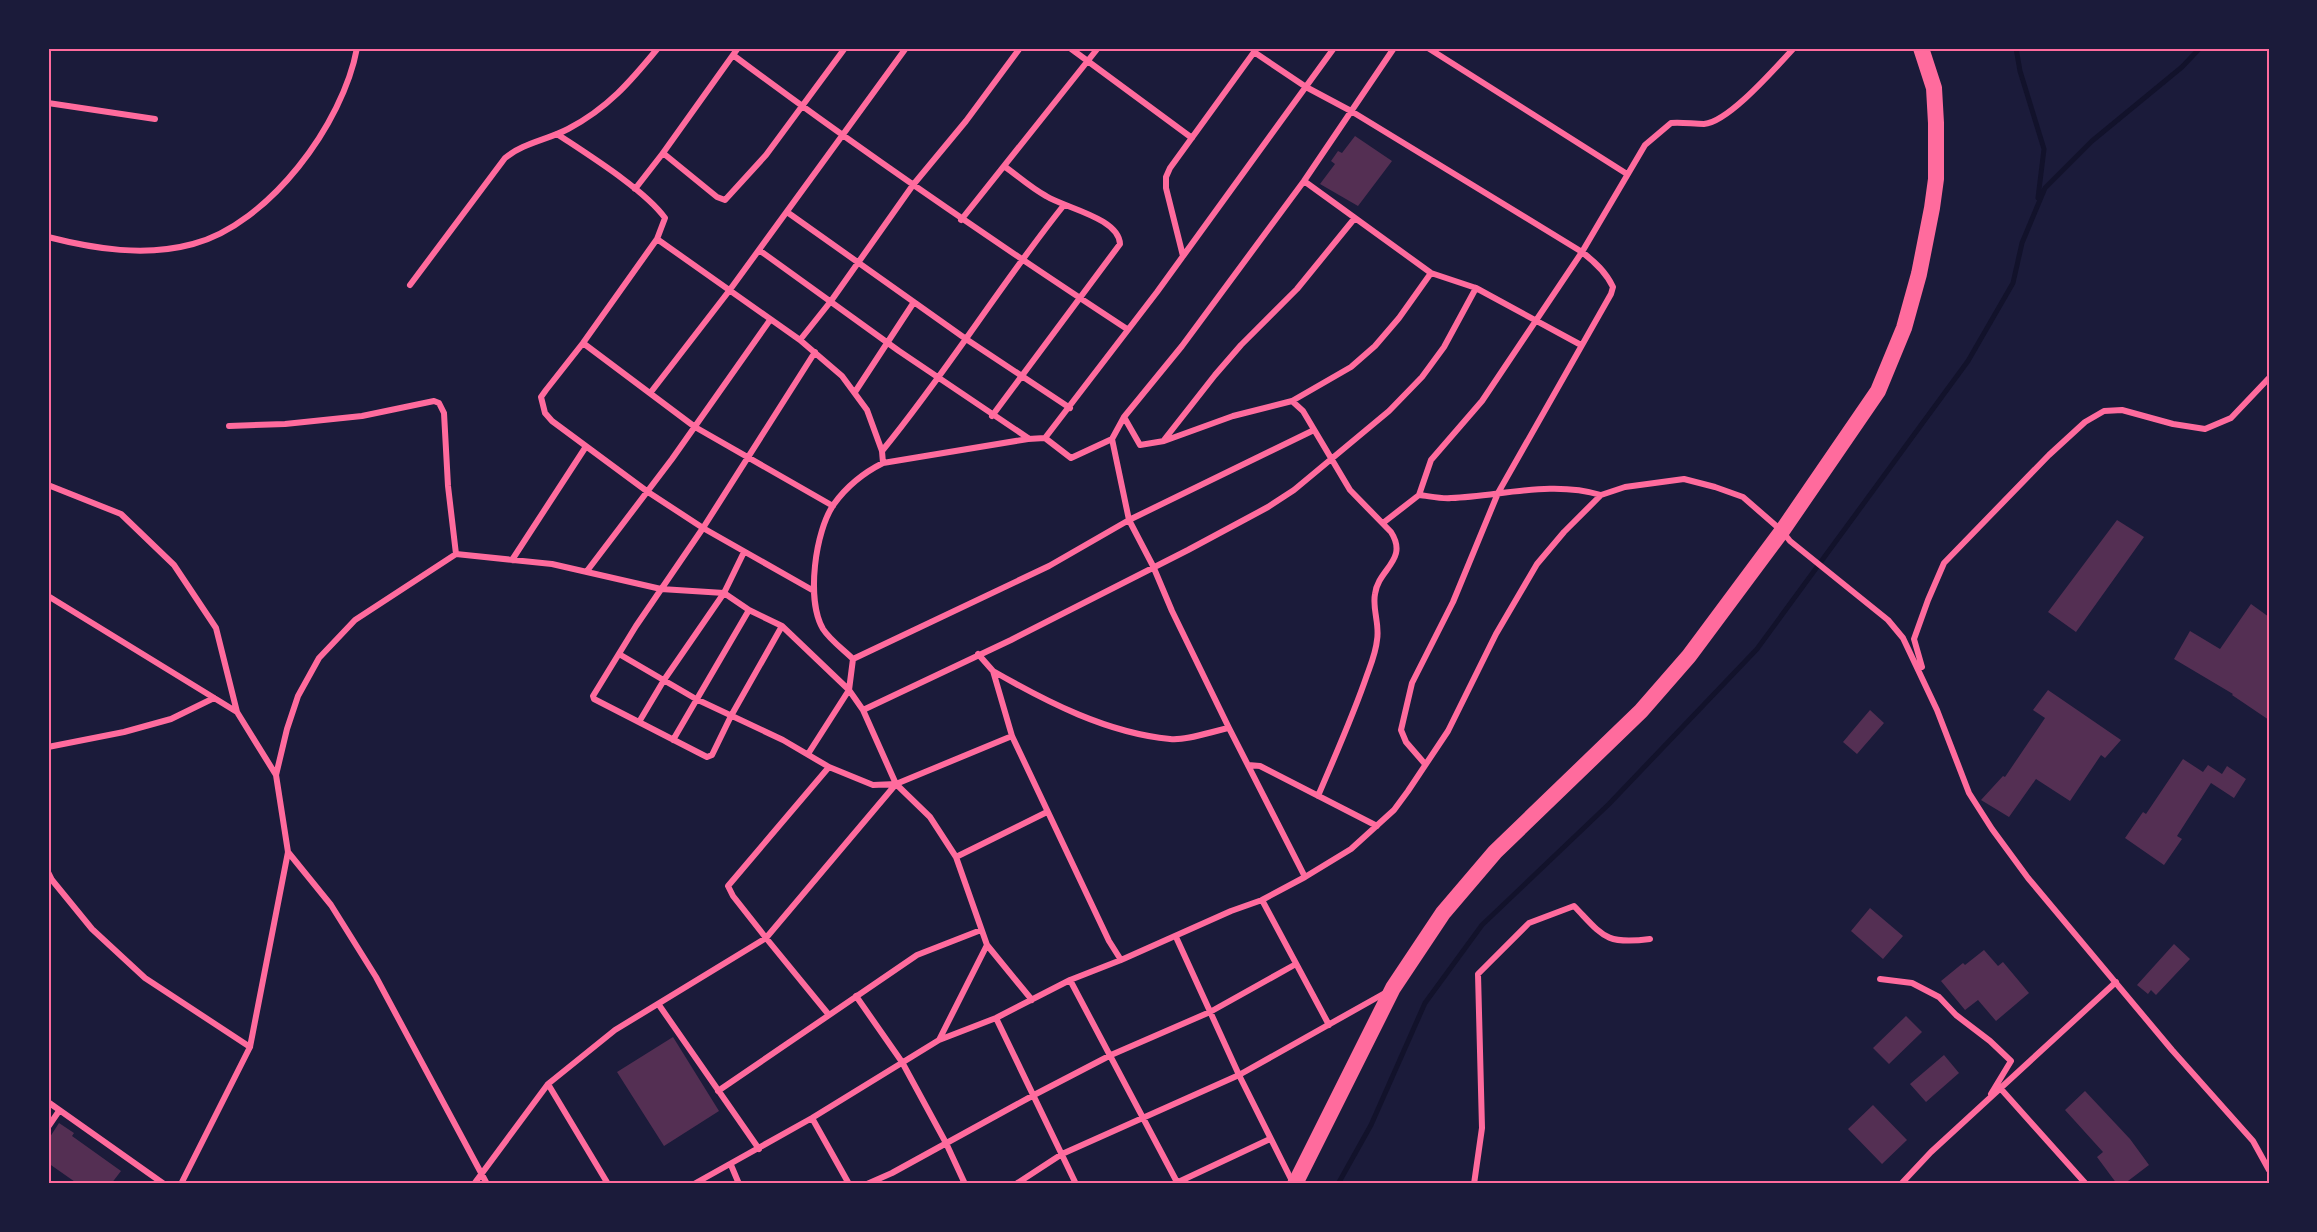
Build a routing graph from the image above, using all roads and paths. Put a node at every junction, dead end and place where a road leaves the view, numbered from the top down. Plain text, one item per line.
1 (357, 48) edge
2 (658, 48) edge
3 (738, 48) edge
4 (845, 48) edge
5 (906, 48) edge
6 (1020, 48) edge
7 (1070, 48) edge
8 (1098, 48) edge
9 (1334, 48) edge
10 (1394, 48) edge
11 (1428, 48) edge
12 (1794, 48) edge
13 (1921, 48) edge
14 (1256, 50) edge
15 (732, 55) junction
16 (1087, 62) junction
17 (1306, 87) junction
18 (48, 103) edge
19 (802, 107) junction
20 (1351, 111) junction
21 (155, 119) dead end
22 (557, 134) junction
23 (843, 136) junction
24 (1192, 138) junction
25 (663, 153) junction
26 (1004, 166) junction
27 (1627, 174) junction
28 (1304, 182) junction
29 (913, 185) junction
30 (634, 189) junction
31 (1064, 205) junction
32 (787, 212) junction
33 (1354, 219) junction
34 (961, 220) junction
35 (48, 237) edge
36 (657, 239) junction
37 (759, 250) junction
38 (1582, 252) junction
39 (1183, 256) junction
40 (1020, 260) junction
41 (858, 263) junction
42 (1431, 273) junction
43 (410, 285) dead end
44 (1476, 288) junction
45 (729, 291) junction
46 (1079, 298) junction
47 (831, 301) junction
48 (914, 302) junction
49 (770, 320) junction
50 (1535, 321) junction
51 (1127, 329) junction
52 (966, 339) junction
53 (800, 340) junction
54 (583, 343) junction
55 (887, 343) junction
56 (1581, 345) junction
57 (815, 352) junction
58 (1020, 375) junction
59 (939, 378) junction
60 (2269, 378) edge
61 (651, 392) junction
62 (855, 392) junction
63 (1292, 401) junction
64 (1070, 408) junction
65 (992, 416) junction
66 (1124, 417) junction
67 (229, 426) dead end
68 (695, 426) junction
69 (1314, 430) junction
70 (1045, 438) junction
71 (1028, 439) junction
72 (1112, 439) junction
73 (1164, 441) junction
74 (585, 447) junction
75 (882, 451) junction
76 (747, 458) junction
77 (1331, 460) junction
78 (883, 462) junction
79 (48, 484) edge
80 (648, 492) junction
81 (1498, 493) junction
82 (1419, 495) junction
83 (1601, 495) junction
84 (833, 506) junction
85 (1129, 520) junction
86 (1383, 523) junction
87 (703, 528) junction
88 (1786, 536) junction
89 (744, 552) junction
90 (456, 554) junction
91 (512, 560) junction
92 (1153, 566) junction
93 (587, 572) junction
94 (661, 589) junction
95 (814, 591) junction
96 (724, 593) junction
97 (48, 596) edge
98 (749, 610) junction
99 (782, 626) junction
100 (619, 654) junction
101 (978, 654) junction
102 (853, 659) junction
103 (993, 671) junction
104 (664, 680) junction
105 (1927, 688) junction
106 (849, 690) junction
107 (214, 698) junction
108 (696, 699) junction
109 (863, 710) junction
110 (237, 712) junction
111 (731, 716) junction
112 (639, 722) junction
113 (1229, 728) junction
114 (1012, 736) junction
115 (673, 740) junction
116 (48, 747) edge
117 (808, 754) junction
118 (1425, 764) junction
119 (1248, 765) junction
120 (829, 767) junction
121 (276, 776) junction
122 (896, 784) junction
123 (1318, 796) junction
124 (1047, 812) junction
125 (1377, 826) junction
126 (288, 852) junction
127 (956, 857) junction
128 (48, 872) edge
129 (1305, 877) junction
130 (50, 879) edge
131 (1262, 900) junction
132 (981, 930) junction
133 (766, 938) junction
134 (1176, 938) junction
135 (1650, 939) dead end
136 (987, 945) junction
137 (1121, 960) junction
138 (1296, 964) junction
139 (1880, 979) dead end
140 (1070, 980) junction
141 (2116, 982) junction
142 (1392, 988) junction
143 (856, 996) junction
144 (1032, 1000) junction
145 (659, 1005) junction
146 (1210, 1012) junction
147 (829, 1015) junction
148 (996, 1018) junction
149 (1329, 1025) junction
150 (939, 1040) junction
151 (250, 1047) junction
152 (1111, 1056) junction
153 (902, 1062) junction
154 (1239, 1075) junction
155 (548, 1084) junction
156 (2001, 1089) junction
157 (718, 1091) junction
158 (1034, 1095) junction
159 (1988, 1101) junction
160 (48, 1102) edge
161 (59, 1111) junction
162 (812, 1118) junction
163 (1144, 1118) junction
164 (48, 1127) edge
165 (1270, 1139) junction
166 (946, 1143) junction
167 (759, 1149) junction
168 (1062, 1154) junction
169 (731, 1165) junction
170 (2269, 1170) edge
171 (482, 1175) junction
172 (1176, 1183) edge
173 (164, 1184) edge
174 (181, 1184) edge
175 (474, 1184) edge
176 (487, 1184) edge
177 (608, 1184) edge
178 (694, 1184) edge
179 (740, 1184) edge
180 (849, 1184) edge
181 (867, 1184) edge
182 (964, 1184) edge
183 (1016, 1184) edge
184 (1076, 1184) edge
185 (1294, 1184) edge
186 (1474, 1184) edge
187 (1901, 1184) edge
188 (2086, 1184) edge

1 - 35 street
2 - 22 street
3 - 15 street
4 - 19 street
5 - 23 street
6 - 29 street
7 - 16 street
8 - 16 street
9 - 17 street
10 - 20 street
11 - 27 street
12 - 27 street
13 - 88 highway
14 - 17 street
14 - 24 street
15 - 19 street
15 - 25 street
16 - 24 street
16 - 26 street
17 - 20 street
17 - 39 street
18 - 21 street
19 - 23 street
19 - 25 street
20 - 28 street
20 - 38 street
22 - 30 street
22 - 43 street
23 - 29 street
23 - 32 street
24 - 39 street
25 - 30 street
26 - 31 street
26 - 34 street
27 - 38 street
28 - 33 street
28 - 66 street
29 - 34 street
29 - 41 street
30 - 36 street
31 - 40 street
31 - 46 street
32 - 37 street
32 - 41 street
33 - 42 street
33 - 73 street
34 - 40 street
36 - 45 street
36 - 54 street
37 - 45 street
37 - 47 street
38 - 50 street
38 - 56 street
39 - 51 street
40 - 46 street
40 - 52 street
41 - 47 street
41 - 48 street
42 - 44 street
42 - 63 street
44 - 50 street
44 - 77 street
45 - 49 street
45 - 61 street
46 - 51 street
46 - 58 street
47 - 53 street
47 - 55 street
48 - 52 street
48 - 55 street
49 - 53 street
49 - 68 street
50 - 56 street
50 - 82 street
51 - 64 street
52 - 58 street
52 - 59 street
53 - 57 street
54 - 61 street
54 - 74 street
55 - 59 street
55 - 62 street
56 - 81 street
57 - 62 street
57 - 76 street
58 - 64 street
58 - 65 street
59 - 65 street
59 - 75 street
60 - 105 street
61 - 68 street
62 - 75 street
63 - 69 street
63 - 73 street
64 - 70 street
65 - 71 street
66 - 72 street
66 - 73 street
67 - 90 street
68 - 76 street
68 - 80 street
69 - 77 street
69 - 85 street
70 - 71 street
70 - 72 street
71 - 78 street
72 - 85 street
74 - 80 street
74 - 91 street
75 - 78 street
76 - 84 street
76 - 87 street
77 - 86 street
77 - 92 street
78 - 84 street
79 - 110 street
80 - 87 street
80 - 93 street
81 - 82 street
81 - 83 street
81 - 118 street
82 - 86 street
83 - 88 street
83 - 118 street
84 - 95 street
85 - 92 street
85 - 102 street
86 - 123 street
87 - 89 street
87 - 94 street
88 - 105 street
88 - 142 highway
89 - 95 street
89 - 96 street
90 - 91 street
90 - 121 street
91 - 93 street
92 - 101 street
92 - 113 street
93 - 94 street
94 - 96 street
94 - 100 street
95 - 102 street
96 - 98 street
96 - 104 street
97 - 107 street
98 - 99 street
98 - 108 street
99 - 106 street
99 - 111 street
100 - 104 street
100 - 112 street
101 - 103 street
101 - 109 street
102 - 106 street
103 - 113 street
103 - 114 street
104 - 108 street
104 - 112 street
105 - 141 street
106 - 109 street
106 - 117 street
107 - 110 street
107 - 116 street
108 - 111 street
108 - 115 street
109 - 122 street
110 - 121 street
111 - 115 street
111 - 117 street
112 - 115 street
113 - 119 street
114 - 122 street
114 - 124 street
117 - 120 street
118 - 125 street
119 - 123 street
119 - 129 street
120 - 122 street
120 - 133 street
121 - 126 street
122 - 127 street
122 - 133 street
123 - 125 street
124 - 127 street
124 - 137 street
125 - 129 street
126 - 151 street
126 - 171 street
127 - 132 street
128 - 130 street
129 - 131 street
130 - 151 street
131 - 134 street
131 - 138 street
132 - 136 street
132 - 143 street
133 - 145 street
133 - 147 street
134 - 137 street
134 - 146 street
135 - 186 street
136 - 144 street
136 - 150 street
137 - 140 street
138 - 146 street
138 - 149 street
139 - 159 street
140 - 144 street
140 - 152 street
141 - 156 street
141 - 170 street
142 - 149 street
142 - 185 highway
143 - 147 street
143 - 153 street
144 - 148 street
145 - 155 street
145 - 157 street
146 - 152 street
146 - 154 street
147 - 157 street
148 - 150 street
148 - 158 street
149 - 154 street
150 - 153 street
151 - 174 street
152 - 158 street
152 - 163 street
153 - 162 street
153 - 166 street
154 - 163 street
154 - 165 street
155 - 171 street
155 - 177 street
156 - 159 street
156 - 188 street
157 - 167 street
158 - 166 street
158 - 168 street
159 - 187 street
160 - 161 street
161 - 164 street
161 - 173 street
162 - 167 street
162 - 180 street
163 - 168 street
163 - 172 street
165 - 172 street
165 - 185 street
166 - 181 street
166 - 182 street
167 - 169 street
168 - 183 street
168 - 184 street
169 - 178 street
169 - 179 street
171 - 175 street
171 - 176 street

